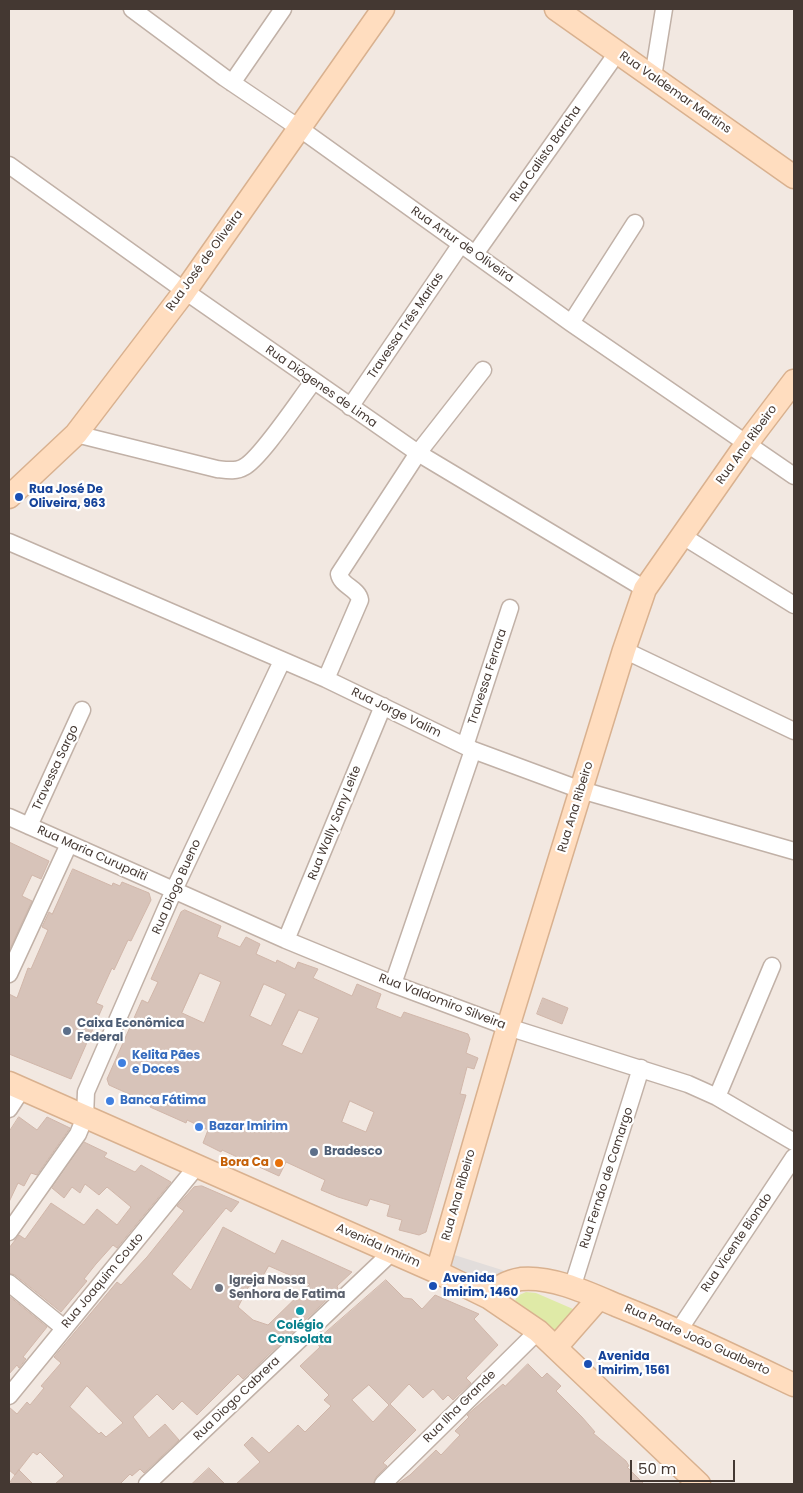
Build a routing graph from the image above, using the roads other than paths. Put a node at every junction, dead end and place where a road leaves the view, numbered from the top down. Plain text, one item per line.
1 (132, 9) edge
2 (284, 9) edge
3 (382, 9) edge
4 (556, 9) edge
5 (664, 9) edge
6 (618, 53) junction
7 (653, 77) junction
8 (232, 83) junction
9 (298, 128) junction
10 (9, 165) edge
11 (794, 177) edge
12 (635, 223) dead end
13 (461, 244) junction
14 (475, 254) junction
15 (184, 291) junction
16 (571, 323) junction
17 (483, 370) dead end
18 (794, 381) edge
19 (313, 382) junction
20 (350, 407) junction
21 (76, 434) junction
22 (747, 443) junction
23 (418, 453) junction
24 (794, 476) edge
25 (9, 497) edge
26 (681, 535) junction
27 (9, 542) edge
28 (645, 589) junction
29 (794, 605) edge
30 (510, 608) dead end
31 (624, 650) junction
32 (282, 661) junction
33 (326, 679) junction
34 (383, 706) junction
35 (82, 710) dead end
36 (794, 731) edge
37 (469, 748) junction
38 (581, 790) junction
39 (9, 817) edge
40 (29, 826) junction
41 (69, 844) junction
42 (794, 851) edge
43 (174, 890) junction
44 (286, 940) junction
45 (772, 966) dead end
46 (9, 974) edge
47 (393, 984) junction
48 (508, 1027) junction
49 (641, 1068) junction
50 (15, 1086) edge
51 (717, 1097) junction
52 (9, 1109) edge
53 (85, 1117) junction
54 (794, 1142) edge
55 (794, 1157) edge
56 (197, 1166) junction
57 (9, 1232) edge
58 (392, 1252) junction
59 (437, 1272) junction
60 (9, 1282) edge
61 (572, 1288) junction
62 (488, 1297) junction
63 (599, 1298) junction
64 (64, 1328) junction
65 (679, 1330) junction
66 (538, 1331) junction
67 (556, 1347) junction
68 (794, 1385) edge
69 (9, 1396) edge
70 (147, 1484) edge
71 (383, 1484) edge
72 (699, 1484) edge

1 - 8 street, Rua Artur de Oliveira
2 - 8 street
3 - 9 street, Rua José de Oliveira
4 - 6 street, Rua Valdemar Martins
5 - 7 street
6 - 7 street, Rua Valdemar Martins
6 - 14 street, Rua Calisto Barcha
7 - 11 street, Rua Valdemar Martins
8 - 9 street, Rua Artur de Oliveira
9 - 13 street, Rua Artur de Oliveira
9 - 15 street, Rua José de Oliveira
10 - 15 street, Rua Diógenes de Lima
12 - 16 street
13 - 14 street, Rua Artur de Oliveira
13 - 20 street, Travessa Três Marias
14 - 16 street, Rua Artur de Oliveira
15 - 19 street, Rua Diógenes de Lima
15 - 21 street, Rua José de Oliveira
16 - 22 street, Rua Artur de Oliveira
17 - 23 street
18 - 22 street, Rua Ana Ribeiro
19 - 20 street, Rua Diógenes de Lima
19 - 21 street
20 - 23 street, Rua Diógenes de Lima
21 - 25 street, Rua José de Oliveira
22 - 24 street, Rua Artur de Oliveira
22 - 26 street, Rua Ana Ribeiro
23 - 28 street, Rua Diógenes de Lima
23 - 33 street
26 - 28 street, Rua Ana Ribeiro
26 - 29 street
27 - 32 street, Rua Jorge Valim
28 - 31 street, Rua Ana Ribeiro
30 - 37 street, Travessa Ferrara
31 - 36 street
31 - 38 street, Rua Ana Ribeiro
32 - 33 street, Rua Jorge Valim
32 - 43 street, Rua Diogo Bueno
33 - 34 street, Rua Jorge Valim
34 - 37 street, Rua Jorge Valim
34 - 44 street, Rua Wally Sany Leite
35 - 40 street, Travessa Sargo
37 - 38 street, Rua Jorge Valim
37 - 47 street, Travessa Ferrara
38 - 42 street, Rua Jorge Valim
38 - 48 street, Rua Ana Ribeiro
39 - 40 street, Rua Maria Curupaiti
40 - 41 street, Rua Maria Curupaiti
41 - 43 street, Rua Maria Curupaiti
41 - 46 street
43 - 44 street, Rua Valdomiro Silveira
43 - 53 street, Rua Diogo Bueno
44 - 47 street, Rua Valdomiro Silveira
45 - 51 street
47 - 48 street, Rua Valdomiro Silveira
48 - 49 street, Rua Valdomiro Silveira
48 - 59 street, Rua Ana Ribeiro
49 - 51 street, Rua Valdomiro Silveira
49 - 61 street, Rua Fernão de Camargo
50 - 52 street
50 - 53 street, Avenida Imirim
51 - 54 street, Rua Valdomiro Silveira
53 - 56 street, Avenida Imirim
53 - 57 street
55 - 65 street, Rua Vicente Biondo
56 - 58 street, Avenida Imirim
56 - 64 street, Rua Joaquim Couto
58 - 59 street, Avenida Imirim
58 - 70 street, Rua Diogo Cabrera
59 - 62 street, Avenida Imirim
60 - 64 street
61 - 62 street, Rua Padre João Gualberto
61 - 63 street, Rua Padre João Gualberto
62 - 66 street, Avenida Imirim
63 - 65 street, Rua Padre João Gualberto
63 - 67 street
64 - 69 street, Rua Joaquim Couto
65 - 68 street, Rua Padre João Gualberto
66 - 67 street, Avenida Imirim
66 - 71 street, Rua Ilha Grande
67 - 72 street, Avenida Imirim

